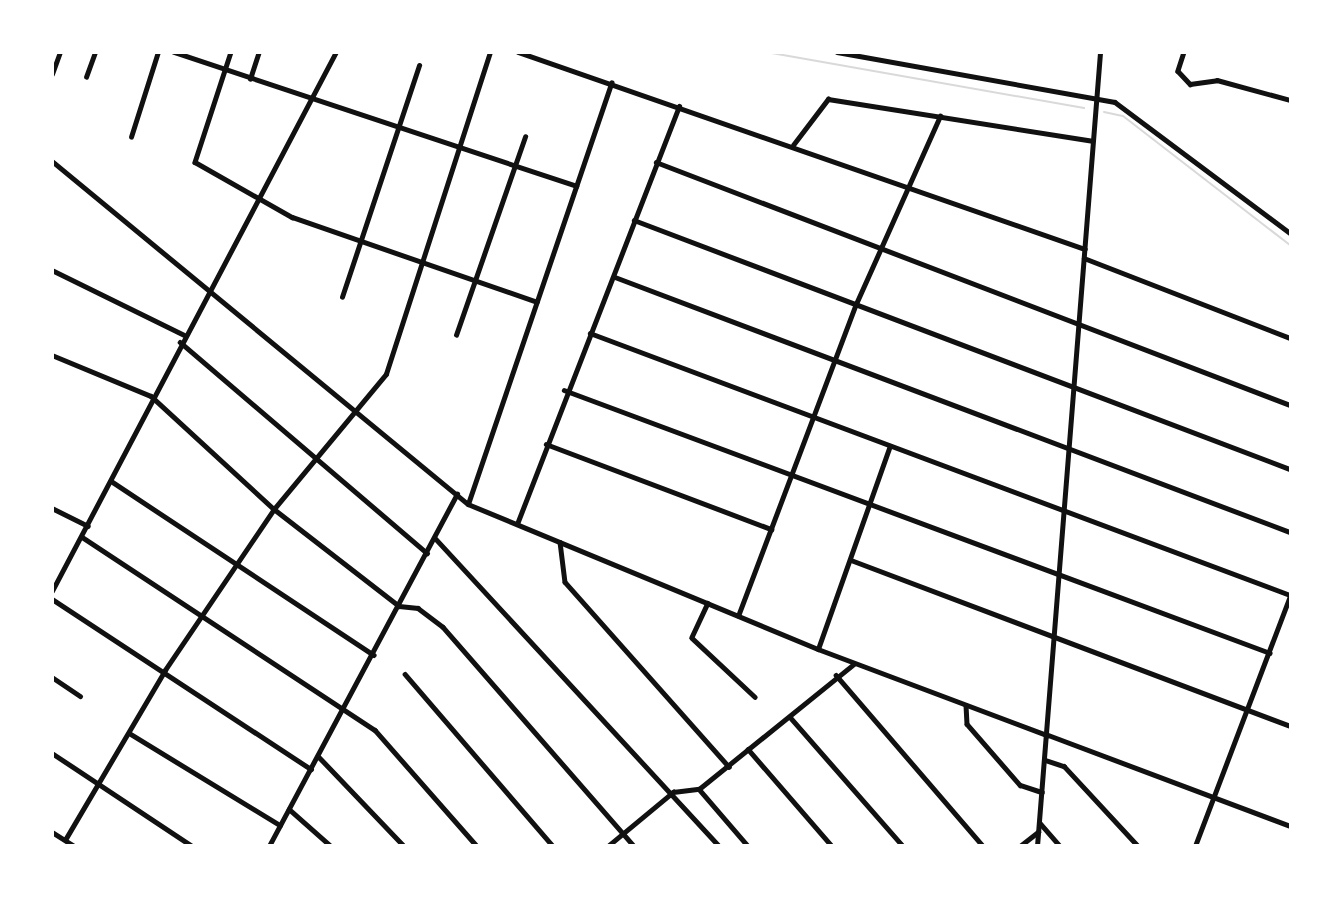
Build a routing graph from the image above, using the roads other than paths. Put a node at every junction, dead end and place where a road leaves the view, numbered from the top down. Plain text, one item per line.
1 (61, 52) edge
2 (95, 52) edge
3 (158, 52) edge
4 (174, 52) edge
5 (231, 52) edge
6 (259, 52) edge
7 (336, 52) edge
8 (490, 52) edge
9 (518, 52) edge
10 (837, 52) edge
11 (1100, 52) edge
12 (1184, 52) edge
13 (419, 65) dead end
14 (225, 71) junction
15 (52, 74) edge
16 (86, 77) dead end
17 (250, 79) junction
18 (611, 83) junction
19 (1095, 98) junction
20 (313, 99) junction
21 (1290, 100) edge
22 (679, 106) junction
23 (940, 117) junction
24 (398, 127) junction
25 (131, 137) dead end
26 (525, 137) dead end
27 (1092, 141) junction
28 (793, 145) junction
29 (461, 148) junction
30 (52, 161) edge
31 (656, 162) junction
32 (515, 166) junction
33 (576, 186) junction
34 (910, 188) junction
35 (257, 200) junction
36 (635, 220) junction
37 (1290, 233) edge
38 (363, 239) junction
39 (1084, 249) junction
40 (881, 251) junction
41 (1084, 258) junction
42 (426, 261) junction
43 (52, 270) edge
44 (615, 277) junction
45 (476, 279) junction
46 (208, 292) junction
47 (342, 297) dead end
48 (537, 302) junction
49 (856, 304) junction
50 (1078, 327) junction
51 (590, 333) junction
52 (184, 335) junction
53 (456, 335) dead end
54 (1290, 338) edge
55 (180, 342) junction
56 (52, 355) edge
57 (835, 360) junction
58 (1073, 386) junction
59 (564, 390) junction
60 (151, 396) junction
61 (1290, 405) edge
62 (360, 408) junction
63 (813, 417) junction
64 (546, 444) junction
65 (891, 446) junction
66 (1069, 448) junction
67 (315, 462) junction
68 (1290, 469) edge
69 (792, 474) junction
70 (111, 481) junction
71 (457, 494) junction
72 (869, 503) junction
73 (468, 504) junction
74 (52, 508) edge
75 (274, 509) junction
76 (1064, 512) junction
77 (516, 524) junction
78 (88, 526) junction
79 (771, 529) junction
80 (1290, 532) edge
81 (82, 537) junction
82 (435, 538) junction
83 (559, 541) junction
84 (427, 553) junction
85 (850, 560) junction
86 (236, 568) junction
87 (1060, 573) junction
88 (53, 589) edge
89 (1290, 596) edge
90 (52, 599) edge
91 (708, 603) junction
92 (399, 606) junction
93 (202, 614) junction
94 (738, 616) junction
95 (1056, 637) junction
96 (818, 649) junction
97 (1270, 653) junction
98 (374, 655) junction
99 (855, 663) junction
100 (165, 670) junction
101 (405, 674) dead end
102 (836, 675) junction
103 (52, 677) edge
104 (80, 696) dead end
105 (755, 697) dead end
106 (967, 705) junction
107 (1248, 709) junction
108 (346, 710) junction
109 (790, 717) junction
110 (1290, 726) edge
111 (129, 733) junction
112 (1048, 735) junction
113 (748, 749) junction
114 (52, 753) edge
115 (319, 757) junction
116 (1045, 760) junction
117 (729, 767) junction
118 (311, 769) junction
119 (102, 781) junction
120 (699, 789) junction
121 (673, 792) junction
122 (1042, 792) junction
123 (1215, 797) junction
124 (289, 809) junction
125 (1040, 823) junction
126 (280, 825) junction
127 (1290, 826) edge
128 (52, 832) edge
129 (1038, 832) junction
130 (622, 833) junction
131 (65, 840) junction
132 (72, 845) edge
133 (192, 845) edge
134 (269, 845) edge
135 (331, 845) edge
136 (404, 845) edge
137 (477, 845) edge
138 (553, 845) edge
139 (608, 845) edge
140 (634, 845) edge
141 (719, 845) edge
142 (748, 845) edge
143 (831, 845) edge
144 (904, 845) edge
145 (983, 845) edge
146 (1020, 845) edge
147 (1037, 845) edge
148 (1060, 845) edge
149 (1138, 845) edge
150 (1195, 845) edge

1 - 15 street
2 - 16 street
3 - 25 street
4 - 14 street
5 - 14 street
6 - 17 street
7 - 20 street
8 - 29 street
9 - 18 street
10 - 19 street
11 - 19 street
12 - 21 street
13 - 24 street
14 - 17 street
14 - 35 street
17 - 20 street
18 - 22 street
18 - 33 street
19 - 27 street
19 - 37 street
20 - 24 street
20 - 35 street
22 - 28 street
22 - 31 street
23 - 27 street
23 - 28 street
23 - 34 street
24 - 29 street
24 - 38 street
26 - 32 street
27 - 39 street
28 - 34 street
29 - 32 street
29 - 42 street
30 - 46 street
31 - 36 street
31 - 40 street
32 - 33 street
32 - 45 street
33 - 48 street
34 - 39 street
34 - 40 street
35 - 38 street
35 - 46 street
36 - 44 street
36 - 49 street
38 - 42 street
38 - 47 street
39 - 41 street
40 - 49 street
40 - 50 street
41 - 50 street
41 - 54 street
42 - 45 street
42 - 62 street
43 - 52 street
44 - 51 street
44 - 57 street
45 - 48 street
45 - 53 street
46 - 52 street
46 - 62 street
48 - 73 street
49 - 57 street
49 - 58 street
50 - 58 street
50 - 61 street
51 - 59 street
51 - 63 street
52 - 55 street
55 - 60 street
55 - 67 street
56 - 60 street
57 - 63 street
57 - 66 street
58 - 66 street
58 - 68 street
59 - 64 street
59 - 69 street
60 - 70 street
60 - 75 street
62 - 67 street
62 - 71 street
63 - 65 street
63 - 69 street
64 - 77 street
64 - 79 street
65 - 72 street
65 - 76 street
66 - 76 street
66 - 80 street
67 - 75 street
67 - 84 street
69 - 72 street
69 - 79 street
70 - 78 street
70 - 86 street
71 - 73 street
71 - 82 street
72 - 85 street
72 - 87 street
73 - 77 street
74 - 78 street
75 - 86 street
75 - 92 street
76 - 87 street
76 - 89 street
77 - 83 street
78 - 81 street
79 - 94 street
81 - 88 street
81 - 93 street
82 - 84 street
82 - 121 street
83 - 91 street
83 - 117 street
84 - 92 street
85 - 95 street
85 - 96 street
86 - 93 street
86 - 98 street
87 - 95 street
87 - 97 street
89 - 97 street
90 - 100 street
91 - 94 street
91 - 105 street
92 - 98 street
92 - 130 street
93 - 100 street
93 - 108 street
94 - 96 street
95 - 107 street
95 - 112 street
96 - 99 street
97 - 107 street
98 - 108 street
99 - 102 street
99 - 106 street
100 - 111 street
100 - 118 street
101 - 138 street
102 - 109 street
102 - 145 street
103 - 104 street
106 - 112 street
106 - 122 street
107 - 110 street
107 - 123 street
108 - 115 street
108 - 137 street
109 - 113 street
109 - 144 street
111 - 119 street
111 - 126 street
112 - 116 street
112 - 123 street
113 - 117 street
113 - 143 street
114 - 119 street
115 - 118 street
115 - 136 street
116 - 122 street
116 - 149 street
117 - 120 street
118 - 124 street
119 - 131 street
119 - 133 street
120 - 121 street
120 - 142 street
121 - 130 street
121 - 141 street
122 - 125 street
123 - 127 street
123 - 150 street
124 - 126 street
124 - 135 street
125 - 129 street
125 - 148 street
126 - 134 street
128 - 131 street
129 - 146 street
129 - 147 street
130 - 139 street
130 - 140 street
131 - 132 street

